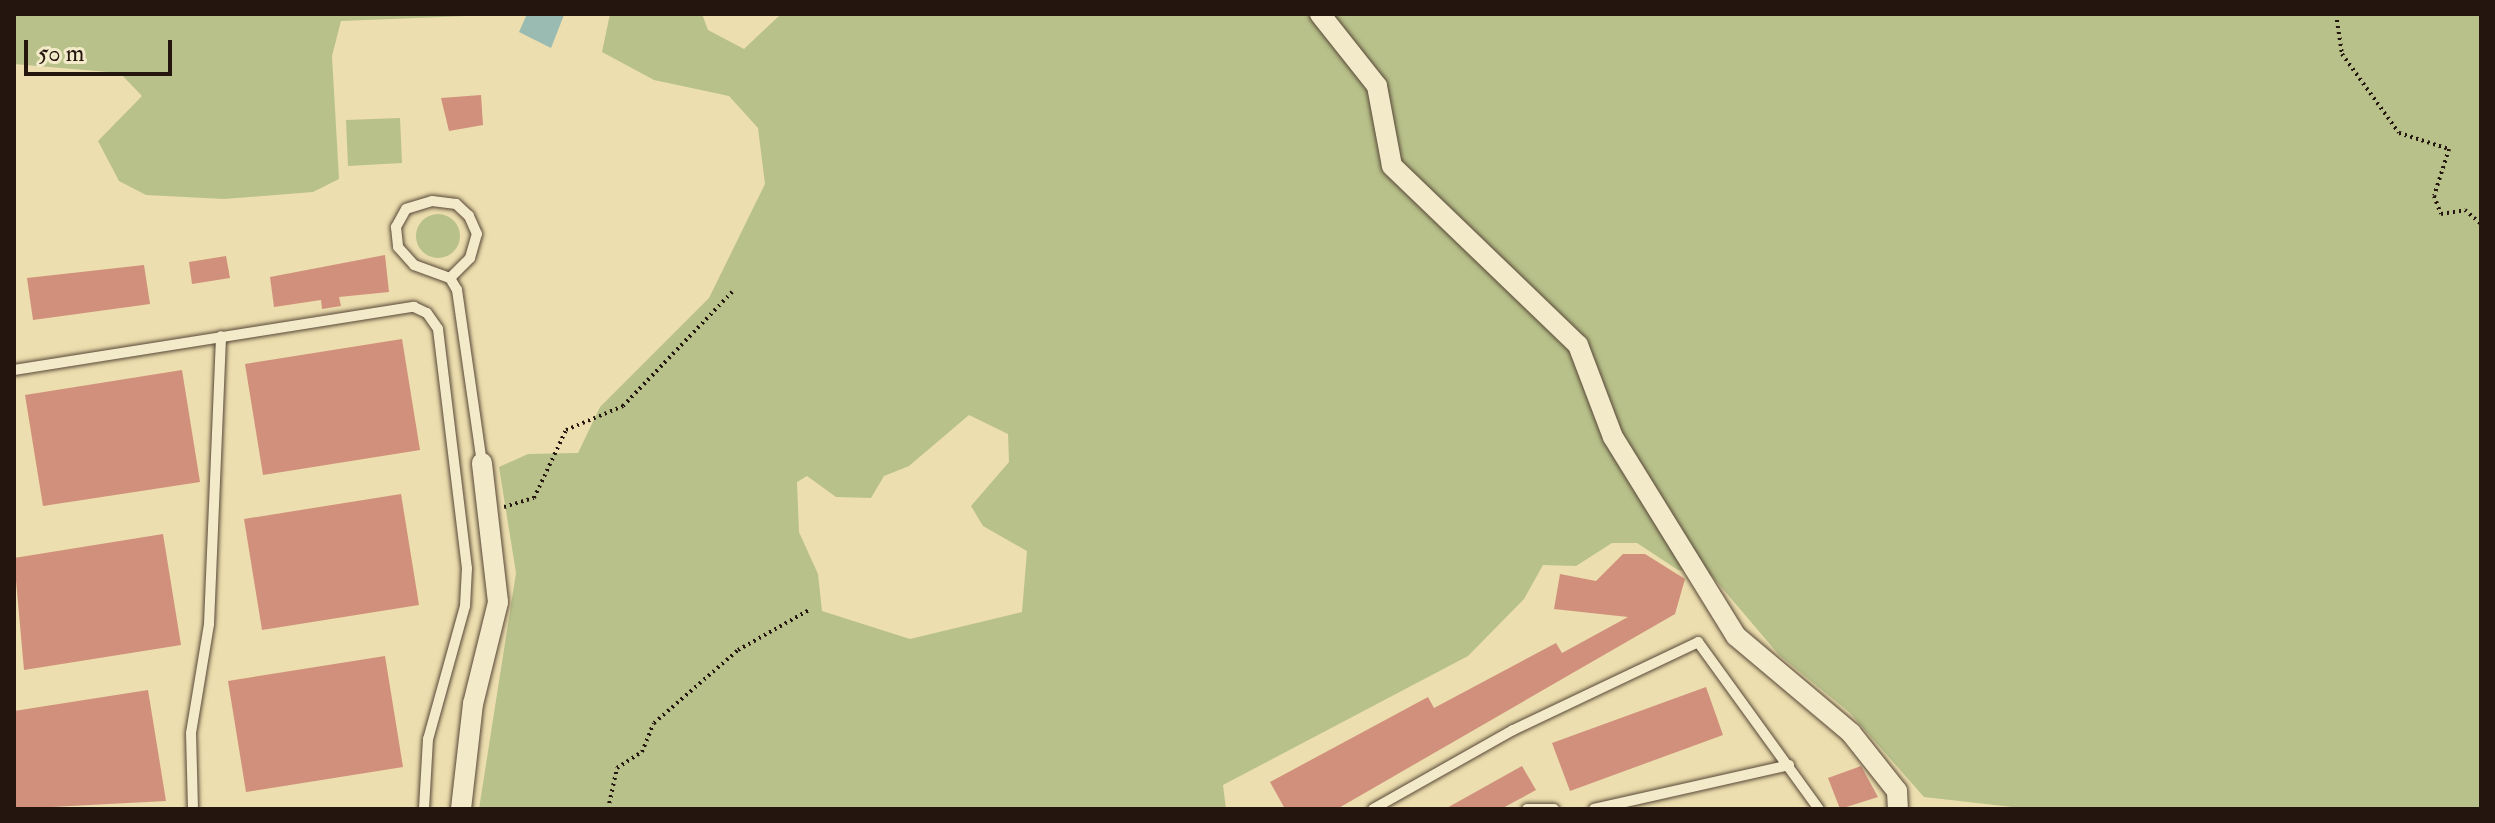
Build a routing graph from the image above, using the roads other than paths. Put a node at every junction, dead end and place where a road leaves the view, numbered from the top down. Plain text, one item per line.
1 (1320, 14) edge
2 (450, 278) junction
3 (221, 336) junction
4 (14, 370) edge
5 (482, 463) joint
6 (1789, 765) junction
7 (193, 809) edge
8 (424, 809) edge
9 (461, 809) edge
10 (1373, 809) edge
11 (1527, 809) edge
12 (1554, 809) edge
13 (1594, 809) edge
14 (1819, 809) edge
15 (1898, 809) edge

1 - 15 street
2 - 2 lane
2 - 5 lane
3 - 4 lane
3 - 7 lane
3 - 8 lane
5 - 9 street
6 - 10 lane
6 - 13 lane
6 - 14 lane
11 - 12 lane

